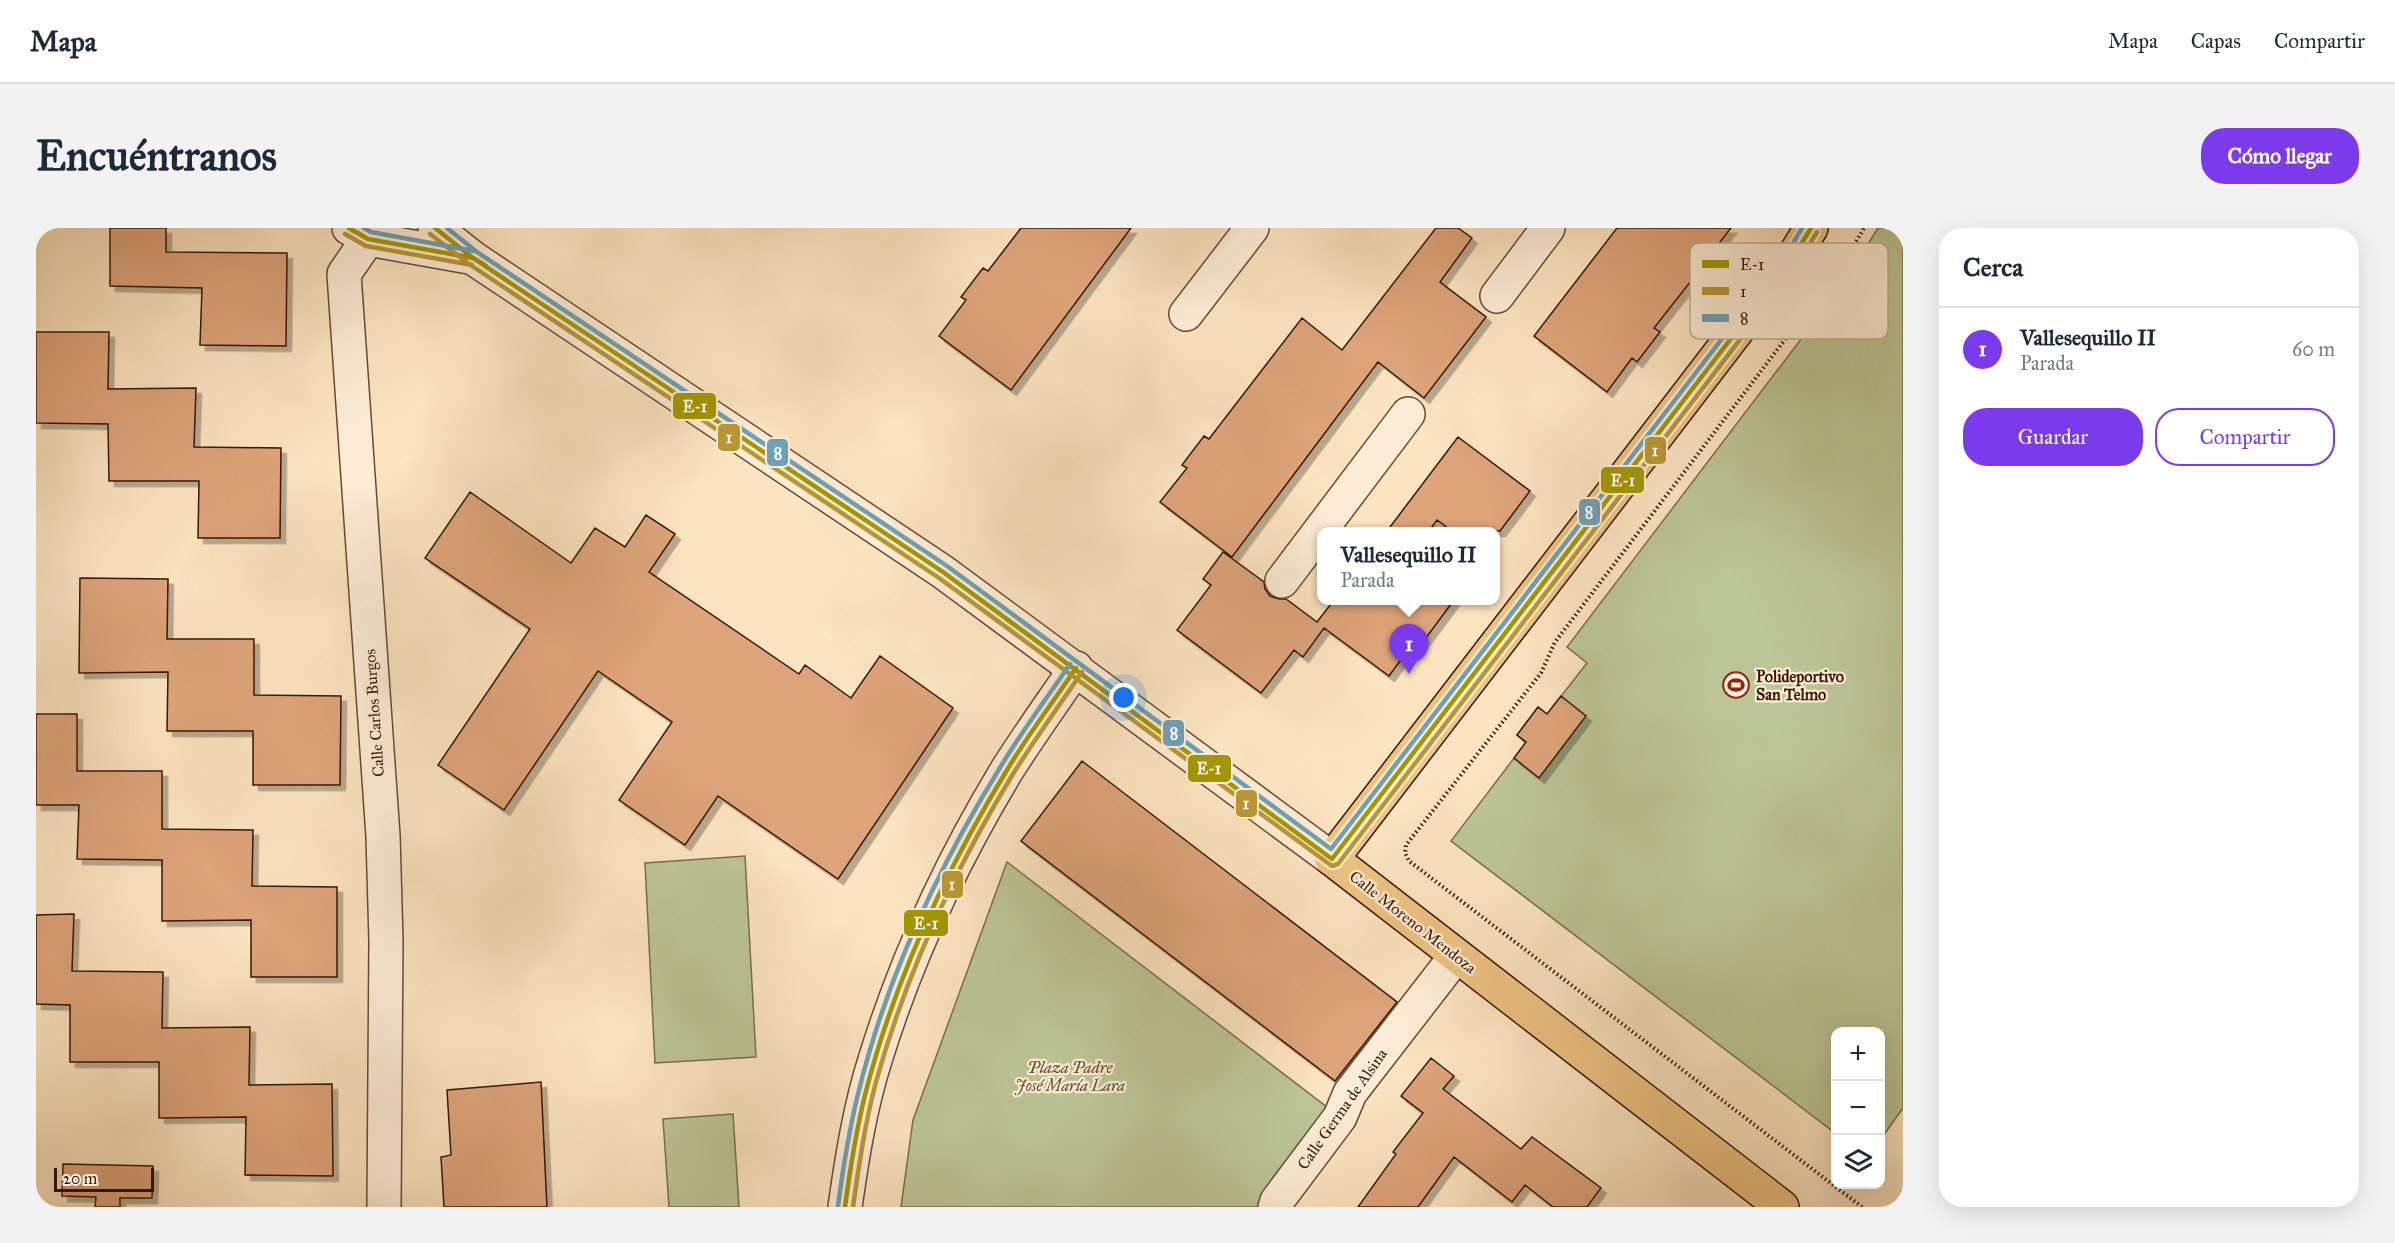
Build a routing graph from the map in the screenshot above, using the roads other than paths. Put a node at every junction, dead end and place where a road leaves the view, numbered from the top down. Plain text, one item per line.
1 (435, 228) edge
2 (1252, 228) edge
3 (1548, 228) edge
4 (1811, 228) edge
5 (362, 232) edge
6 (1802, 243) edge
7 (474, 258) junction
8 (1497, 296) dead end
9 (1186, 314) dead end
10 (1731, 339) edge
11 (1408, 414) dead end
12 (1323, 527) edge
13 (1317, 535) edge
14 (1282, 581) dead end
15 (1076, 668) junction
16 (1332, 859) junction
17 (1456, 956) junction
18 (384, 1207) edge
19 (845, 1207) edge
20 (1275, 1207) edge
21 (1782, 1207) edge

1 - 7 street, Calle Moreno Mendoza
2 - 9 street
3 - 8 street
4 - 6 main road
5 - 7 street, Calle Moreno Mendoza
5 - 18 street, Calle Carlos Burgos
7 - 15 street, Calle Moreno Mendoza
10 - 16 main road
11 - 12 street
13 - 14 street
15 - 16 street, Calle Moreno Mendoza
15 - 19 street
16 - 17 main road, Calle Moreno Mendoza
17 - 20 street, Calle Germa de Alsina
17 - 21 main road, Calle Moreno Mendoza

